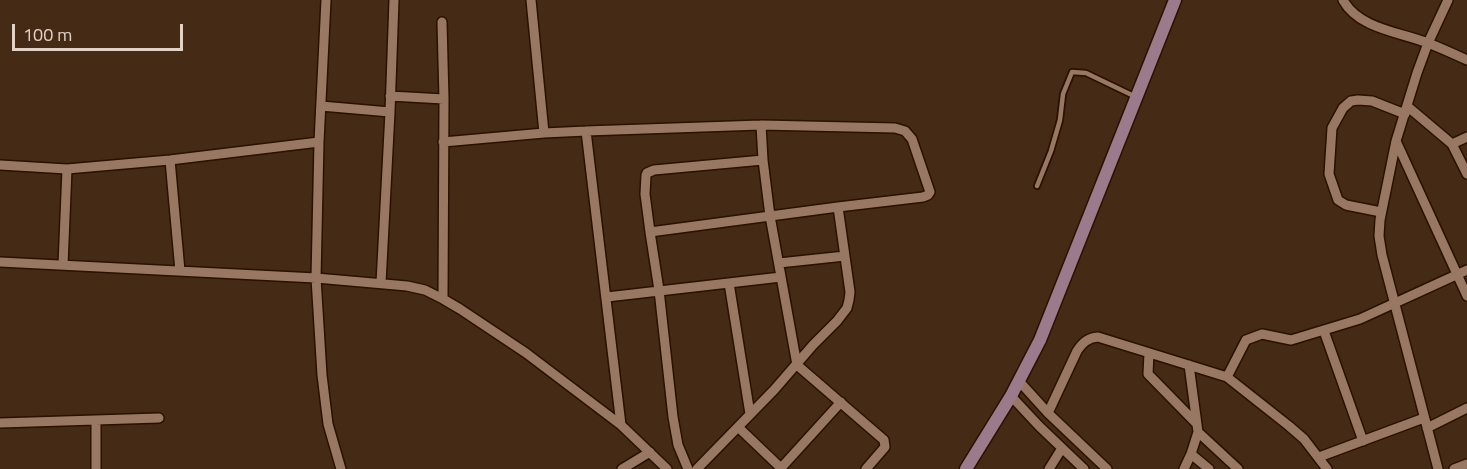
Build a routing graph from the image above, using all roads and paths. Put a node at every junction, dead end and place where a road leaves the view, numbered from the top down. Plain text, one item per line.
1 (326, 0) edge
2 (394, 0) edge
3 (531, 0) edge
4 (1174, 0) edge
5 (1343, 0) edge
6 (1448, 0) edge
7 (442, 22) dead end
8 (1428, 43) junction
9 (1467, 60) edge
10 (390, 96) junction
11 (1136, 97) junction
12 (444, 99) junction
13 (321, 106) junction
14 (1406, 110) junction
15 (390, 112) junction
16 (761, 125) junction
17 (586, 131) junction
18 (544, 133) junction
19 (1467, 137) edge
20 (1396, 141) junction
21 (319, 142) junction
22 (443, 142) junction
23 (1452, 144) junction
24 (171, 160) junction
25 (763, 160) junction
26 (0, 165) edge
27 (67, 169) junction
28 (1467, 174) edge
29 (1037, 186) dead end
30 (838, 207) junction
31 (1381, 212) junction
32 (770, 216) junction
33 (650, 232) junction
34 (845, 256) junction
35 (0, 262) edge
36 (779, 263) junction
37 (63, 265) junction
38 (1467, 270) edge
39 (180, 271) junction
40 (1458, 275) junction
41 (781, 277) junction
42 (316, 278) junction
43 (381, 283) junction
44 (729, 283) junction
45 (659, 290) junction
46 (1467, 296) edge
47 (607, 297) junction
48 (443, 298) junction
49 (1395, 304) junction
50 (1324, 331) junction
51 (1149, 353) junction
52 (797, 365) junction
53 (1189, 365) junction
54 (1227, 377) junction
55 (1019, 381) junction
56 (1011, 396) junction
57 (841, 402) junction
58 (1467, 408) edge
59 (1048, 413) junction
60 (750, 414) junction
61 (159, 418) dead end
62 (96, 420) junction
63 (0, 423) edge
64 (1425, 423) junction
65 (621, 425) junction
66 (738, 427) junction
67 (1197, 427) junction
68 (1363, 441) junction
69 (1062, 448) junction
70 (650, 452) junction
71 (1191, 454) junction
72 (1318, 457) junction
73 (1467, 464) edge
74 (781, 468) edge
75 (96, 469) edge
76 (341, 469) edge
77 (622, 469) edge
78 (667, 469) edge
79 (688, 469) edge
80 (697, 469) edge
81 (866, 469) edge
82 (966, 469) edge
83 (1049, 469) edge
84 (1084, 469) edge
85 (1107, 469) edge
86 (1184, 469) edge
87 (1209, 469) edge
88 (1238, 469) edge
89 (1327, 469) edge
90 (1438, 469) edge
91 (1454, 469) edge

1 - 13 street
2 - 10 street
3 - 18 street
4 - 11 main road
5 - 8 street
6 - 8 street
7 - 12 street
8 - 9 street
8 - 14 street
10 - 12 street
10 - 15 street
11 - 29 lane
11 - 55 main road
12 - 22 street
13 - 15 street
13 - 21 street
14 - 20 street
14 - 23 street
14 - 31 street
15 - 43 street
16 - 17 street
16 - 25 street
16 - 30 street
17 - 18 street
17 - 47 street
18 - 22 street
19 - 23 street
20 - 31 street
20 - 40 street
21 - 24 street
21 - 42 street
22 - 48 street
23 - 28 street
24 - 27 street
24 - 39 street
25 - 32 street
25 - 33 street
26 - 27 street
27 - 37 street
30 - 32 street
30 - 34 street
31 - 49 street
32 - 33 street
32 - 36 street
33 - 45 street
34 - 36 street
34 - 52 street
35 - 37 street
36 - 41 street
37 - 39 street
38 - 40 street
39 - 42 street
40 - 46 street
40 - 49 street
41 - 44 street
41 - 52 street
42 - 43 street
42 - 76 street
43 - 48 street
44 - 45 street
44 - 60 street
45 - 47 street
45 - 79 street
47 - 65 street
48 - 65 street
49 - 50 street
49 - 64 street
50 - 54 street
50 - 68 street
51 - 53 street
51 - 59 street
51 - 67 street
52 - 57 street
52 - 60 street
53 - 54 street
53 - 67 street
54 - 72 street
55 - 56 main road
55 - 59 street
56 - 69 street
56 - 82 main road
57 - 74 street
57 - 81 street
58 - 64 street
59 - 85 street
60 - 66 street
61 - 62 street
62 - 63 street
62 - 75 street
64 - 68 street
64 - 90 street
65 - 70 street
66 - 74 street
66 - 80 street
67 - 71 street
67 - 88 street
68 - 72 street
69 - 83 street
69 - 84 street
70 - 77 street
70 - 78 street
71 - 86 street
71 - 87 street
72 - 89 street
73 - 91 street

